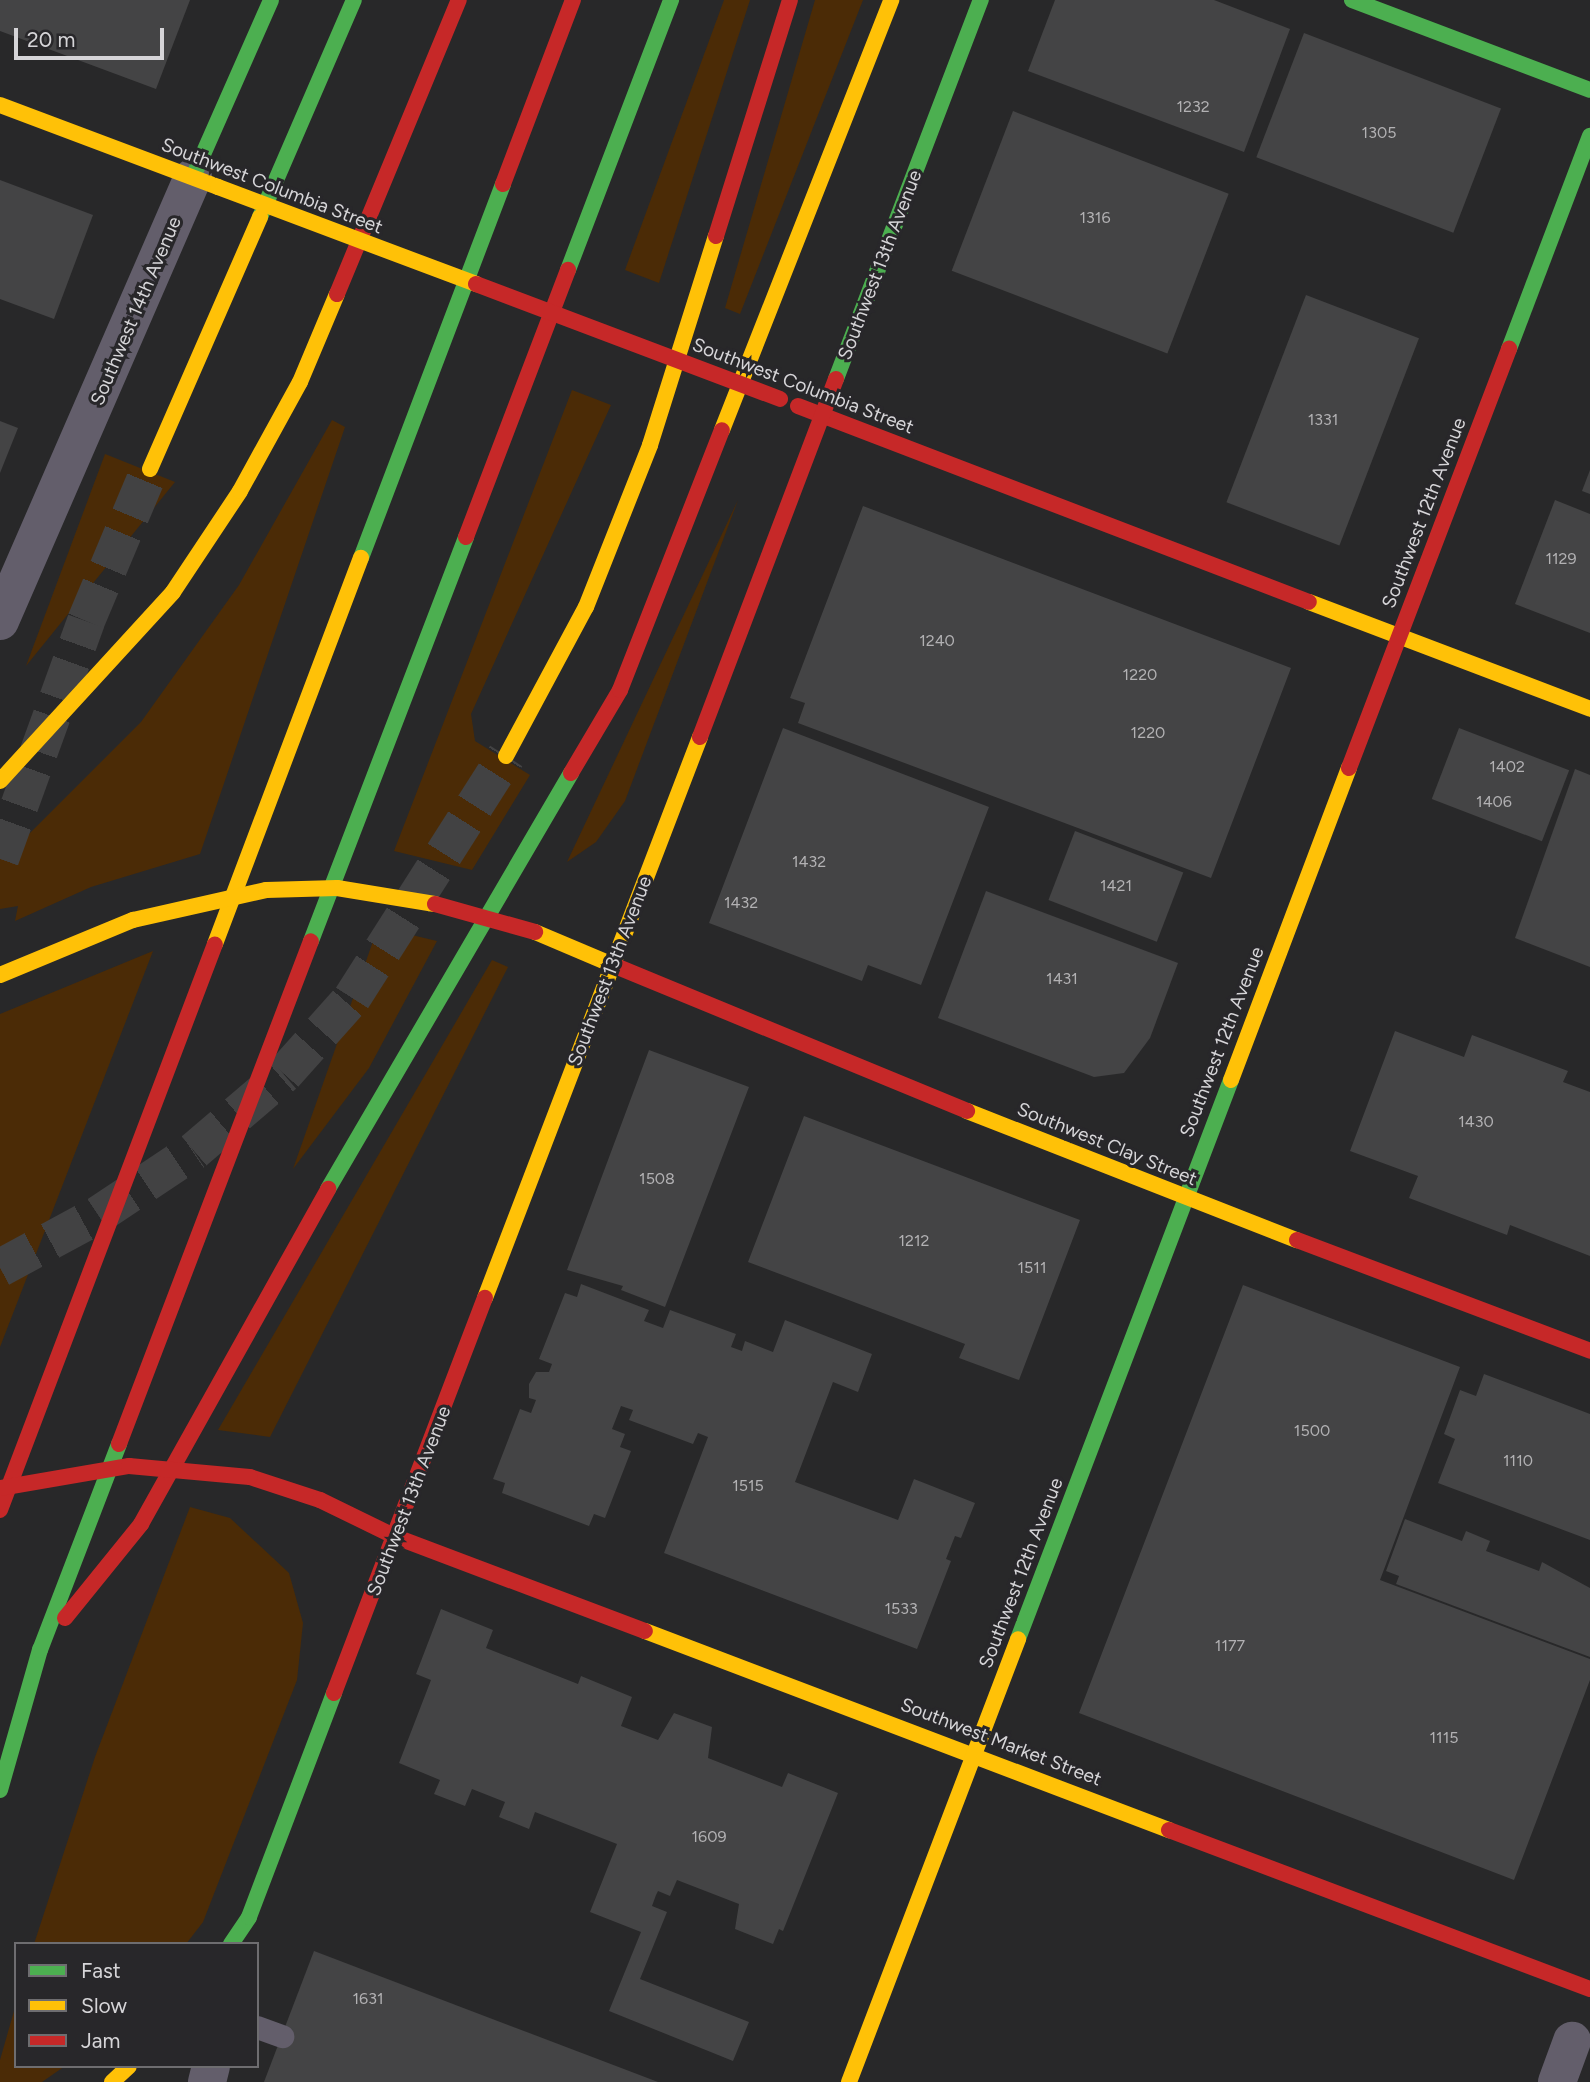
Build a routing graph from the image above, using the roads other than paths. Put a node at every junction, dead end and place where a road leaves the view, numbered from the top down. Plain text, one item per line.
1 (271, 0) edge
2 (354, 0) edge
3 (459, 0) edge
4 (573, 0) edge
5 (671, 0) edge
6 (790, 0) edge
7 (891, 0) edge
8 (981, 0) edge
9 (1352, 0) edge
10 (1590, 90) edge
11 (0, 105) edge
12 (1590, 136) edge
13 (205, 182) junction
14 (822, 415) junction
15 (150, 470) tunnel mouth
16 (0, 621) edge
17 (1399, 635) junction
18 (1590, 709) edge
19 (506, 756) tunnel mouth
20 (0, 781) edge
21 (613, 965) junction
22 (0, 975) edge
23 (1185, 1198) junction
24 (1590, 1351) edge
25 (0, 1488) edge
26 (0, 1510) edge
27 (396, 1537) junction
28 (40, 1650) junction
29 (973, 1756) junction
30 (0, 1790) edge
31 (241, 1935) edge
32 (1590, 1989) edge
33 (259, 2028) edge
34 (282, 2036) dead end
35 (1572, 2040) dead end
36 (127, 2068) edge
37 (112, 2082) edge
38 (849, 2082) edge
39 (1557, 2082) edge

1 - 13 main road, Southwest 14th Avenue
2 - 15 main road
3 - 20 main road
4 - 26 main road
5 - 28 main road
6 - 19 main road
7 - 28 main road
8 - 14 main road, Southwest 13th Avenue
9 - 10 main road
11 - 13 main road, Southwest Columbia Street
12 - 17 main road, Southwest 12th Avenue
13 - 14 main road, Southwest Columbia Street, bridge
13 - 16 street, Southwest 14th Avenue
14 - 17 main road, Southwest Columbia Street
14 - 21 main road, Southwest 13th Avenue
17 - 18 main road, Southwest Columbia Street
17 - 23 main road, Southwest 12th Avenue
21 - 22 main road, Southwest Clay Street, bridge
21 - 23 main road, Southwest Clay Street
21 - 27 main road, Southwest 13th Avenue
23 - 24 main road, Southwest Clay Street
23 - 29 main road, Southwest 12th Avenue
25 - 27 main road, Southwest Market Street, bridge
27 - 29 main road, Southwest Market Street
27 - 31 main road, Southwest 13th Avenue
28 - 30 main road
29 - 32 main road, Southwest Market Street
29 - 38 main road, Southwest 12th Avenue
33 - 34 lane
35 - 39 street
36 - 37 main road

